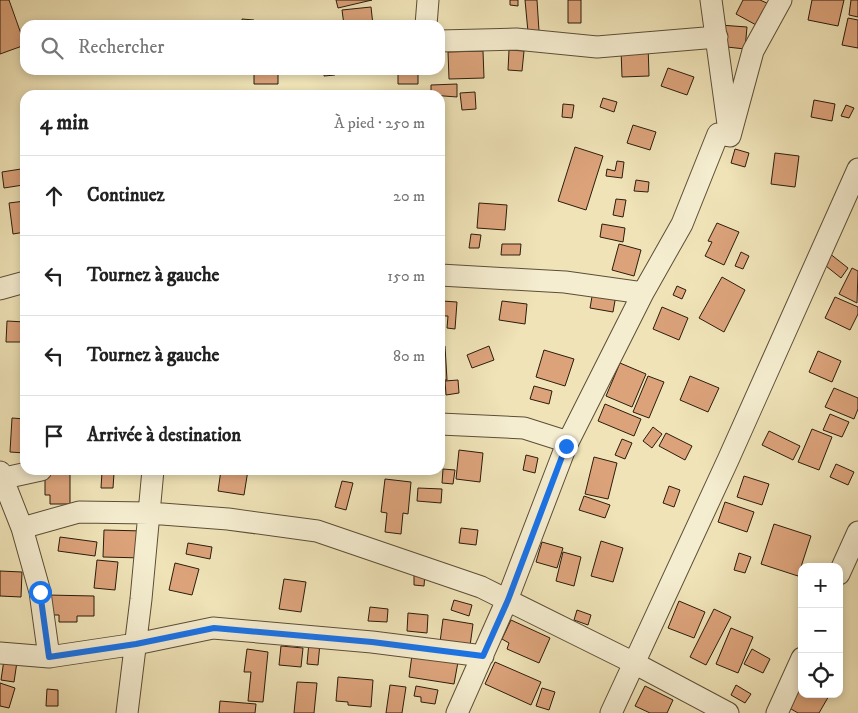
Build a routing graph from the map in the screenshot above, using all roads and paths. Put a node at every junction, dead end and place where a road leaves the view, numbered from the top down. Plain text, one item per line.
1 (428, 0) edge
2 (711, 0) edge
3 (781, 0) edge
4 (426, 20) edge
5 (717, 37) junction
6 (445, 41) edge
7 (730, 136) junction
8 (858, 168) edge
9 (445, 275) edge
10 (20, 283) edge
11 (0, 289) edge
12 (643, 293) junction
13 (445, 424) edge
14 (568, 442) junction
15 (20, 474) edge
16 (153, 475) edge
17 (1, 477) edge
18 (149, 513) junction
19 (22, 528) junction
20 (858, 532) edge
21 (843, 565) edge
22 (508, 600) junction
23 (136, 644) junction
24 (0, 653) edge
25 (483, 656) junction
26 (49, 657) junction
27 (634, 663) junction
28 (798, 667) edge
29 (127, 713) edge
30 (457, 713) edge
31 (611, 713) edge
32 (728, 713) edge
33 (777, 713) edge

1 - 4 street
2 - 5 street
3 - 7 street
5 - 6 street
5 - 7 street
7 - 12 street
8 - 27 street
9 - 12 street
10 - 11 street
12 - 14 street
13 - 14 street
14 - 22 street
15 - 17 street
16 - 18 street
17 - 19 street
18 - 19 street
18 - 22 street
18 - 23 street
19 - 26 street
20 - 21 street
22 - 25 street
22 - 27 street
23 - 25 street
23 - 26 street
23 - 29 street
24 - 26 street
25 - 30 street
27 - 31 street
27 - 32 street
28 - 33 street

